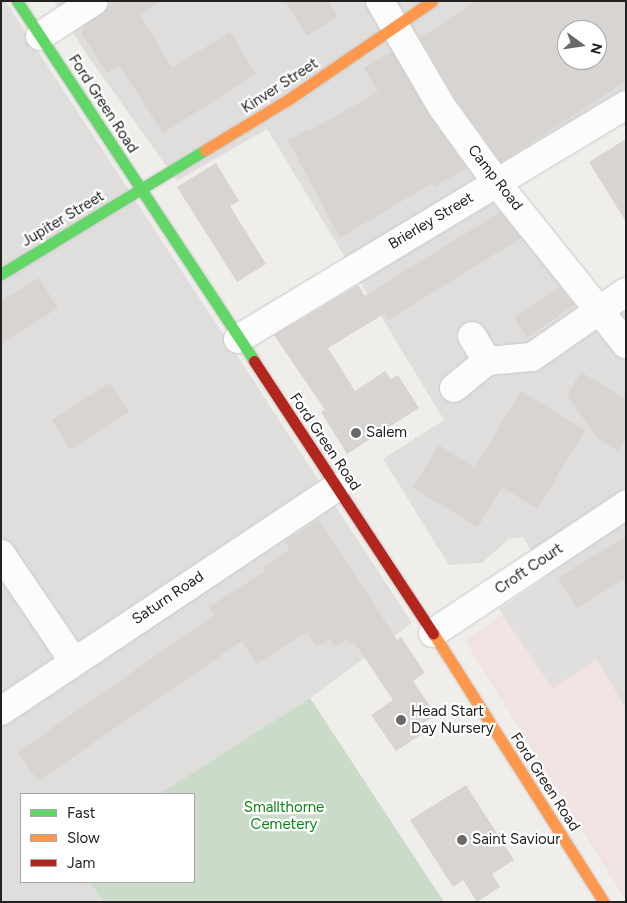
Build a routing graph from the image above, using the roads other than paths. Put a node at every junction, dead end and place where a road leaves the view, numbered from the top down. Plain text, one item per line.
1 (17, 1) edge
2 (94, 1) edge
3 (380, 1) edge
4 (432, 1) edge
5 (392, 26) junction
6 (40, 36) junction
7 (626, 105) edge
8 (496, 182) junction
9 (140, 190) junction
10 (1, 274) edge
11 (626, 292) edge
12 (599, 311) junction
13 (472, 336) dead end
14 (238, 339) junction
15 (626, 344) edge
16 (487, 361) junction
17 (454, 388) dead end
18 (337, 487) junction
19 (626, 505) edge
20 (1, 554) edge
21 (433, 633) junction
22 (74, 662) junction
23 (1, 711) edge
24 (604, 902) edge

1 - 6 main road, Ford Green Road
2 - 6 street
3 - 5 street, Camp Road
4 - 5 main road, Kinver Street
5 - 8 street, Camp Road
5 - 9 main road, Kinver Street
6 - 9 main road, Ford Green Road
7 - 8 street, Brierley Street
8 - 12 street, Camp Road
8 - 14 street, Brierley Street
9 - 10 main road, Jupiter Street
9 - 14 main road, Ford Green Road
11 - 12 street
12 - 15 street, Camp Road
12 - 16 street
13 - 16 street
14 - 18 main road, Ford Green Road
16 - 17 street
18 - 21 main road, Ford Green Road
18 - 22 street, Saturn Road
19 - 21 street, Croft Court
20 - 22 street
21 - 24 main road, Ford Green Road
22 - 23 street, Saturn Road

